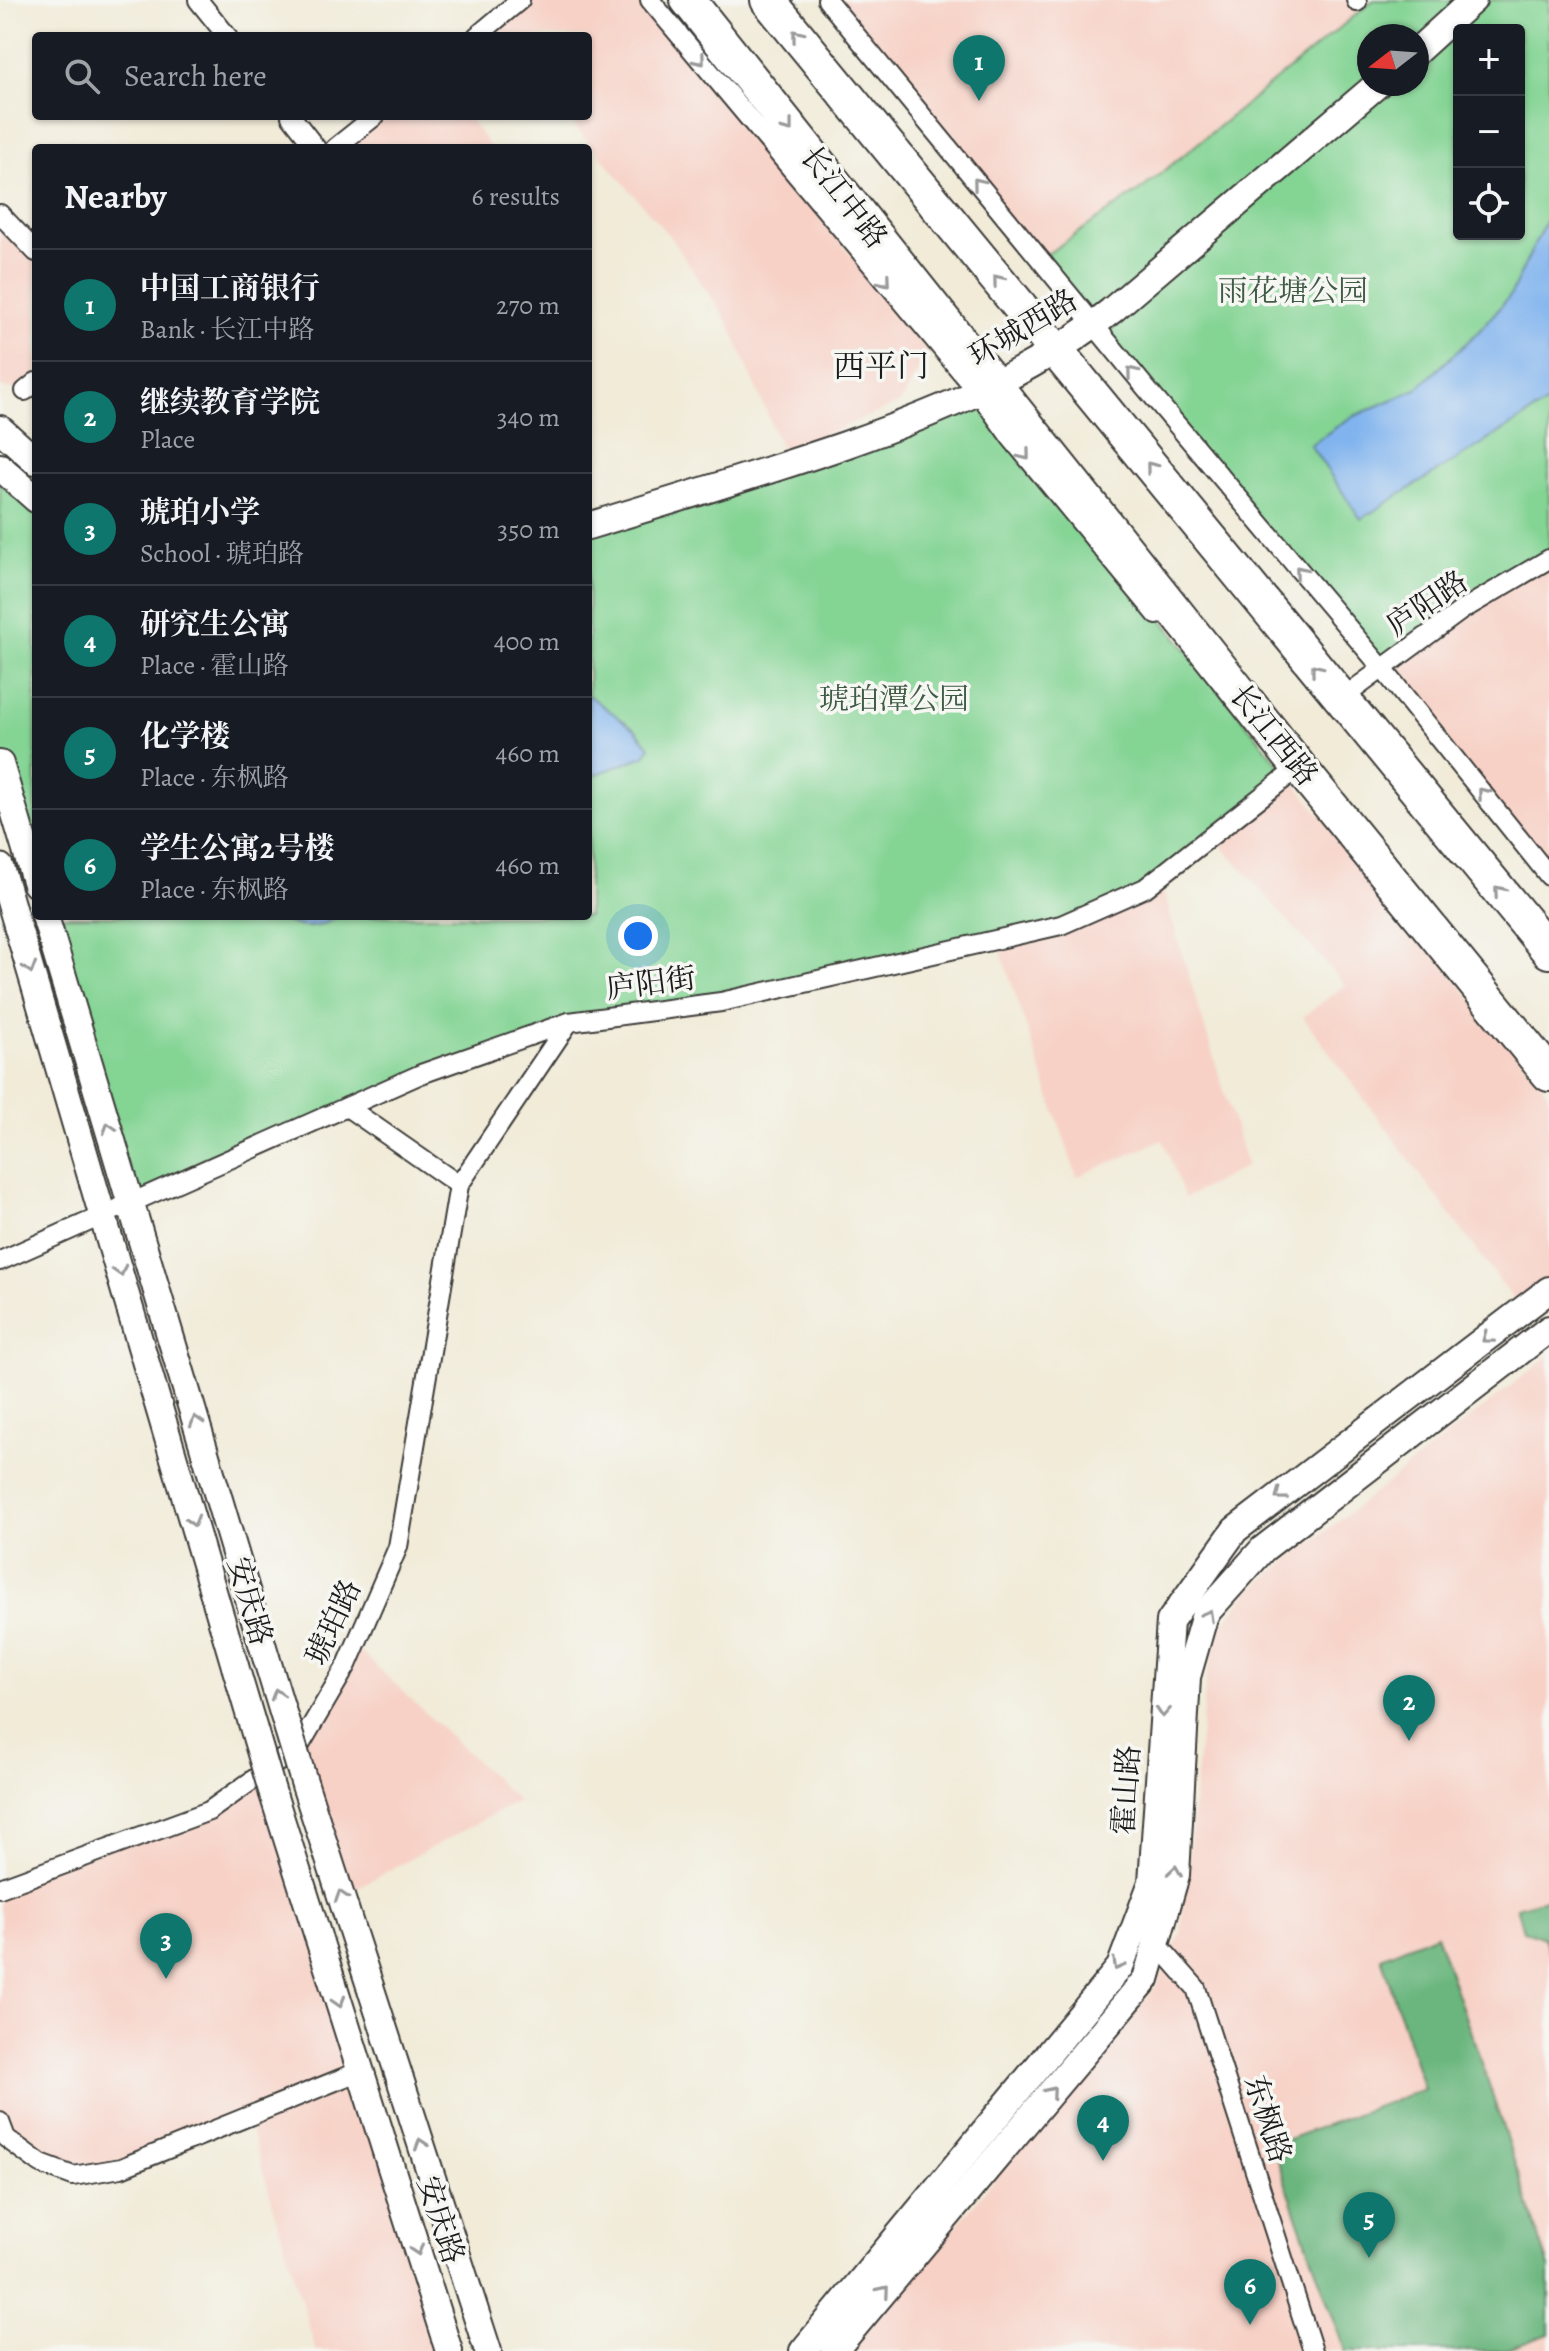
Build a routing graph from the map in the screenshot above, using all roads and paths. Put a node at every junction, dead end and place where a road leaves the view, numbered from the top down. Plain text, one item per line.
1 (198, 0) edge
2 (520, 0) edge
3 (650, 0) edge
4 (688, 0) edge
5 (768, 0) edge
6 (827, 0) edge
7 (1473, 0) edge
8 (224, 32) edge
9 (482, 32) edge
10 (1429, 40) edge
11 (1364, 96) edge
12 (294, 120) edge
13 (370, 120) edge
14 (313, 144) edge
15 (340, 144) edge
16 (0, 214) edge
17 (32, 248) edge
18 (1094, 325) junction
19 (1060, 355) junction
20 (991, 391) junction
21 (0, 429) edge
22 (32, 457) edge
23 (0, 467) edge
24 (32, 495) edge
25 (592, 525) edge
26 (1549, 559) edge
27 (1382, 668) junction
28 (1341, 699) junction
29 (0, 764) edge
30 (1294, 771) junction
31 (0, 867) edge
32 (32, 871) edge
33 (1549, 876) edge
34 (46, 920) edge
35 (1549, 951) edge
36 (569, 1022) junction
37 (1549, 1074) edge
38 (1549, 1093) edge
39 (347, 1107) junction
40 (459, 1185) junction
41 (131, 1203) junction
42 (103, 1215) junction
43 (0, 1261) edge
44 (1549, 1290) edge
45 (1549, 1329) edge
46 (0, 1888) edge
47 (1137, 1922) junction
48 (1157, 1943) junction
49 (360, 2071) junction
50 (0, 2122) edge
51 (449, 2351) edge
52 (488, 2351) edge
53 (803, 2351) edge
54 (834, 2351) edge
55 (1313, 2351) edge

1 - 8 street
2 - 9 street
3 -> 20 street
4 -> 20 highway, 长江中路
19 -> 5 highway
18 -> 6 street
7 - 10 main road
11 - 18 main road, 环城西路
12 - 14 street
13 - 15 street
16 - 17 street
18 - 19 main road, 环城西路
27 -> 18 street
19 - 20 main road, 环城西路
28 -> 19 highway
20 - 25 main road, 环城西路
20 -> 30 highway, 长江西路
21 - 22 main road
23 - 24 main road
26 - 27 street, 庐阳路
27 - 28 street, 庐阳路
33 -> 27 street
35 -> 28 highway
29 - 32 main road
30 - 36 street, 庐阳街
30 - 37 highway, 长江西路
30 - 38 street
31 -> 42 main road, 安庆路
41 -> 34 main road, 安庆路
36 - 39 street, 庐阳街
36 - 40 street
39 - 40 street
39 - 41 street, 庐阳街
40 - 46 street, 琥珀路
41 - 42 street, 庐阳街
52 -> 41 main road, 安庆路, bridge
42 - 43 street, 庐阳街
42 -> 49 main road, 安庆路, bridge
44 -> 47 main road, 霍山路
48 -> 45 main road, 霍山路
47 - 48 street, 东枫路
47 -> 53 main road, 霍山路
54 -> 48 main road, 霍山路
48 - 55 street, 东枫路
49 - 50 street
49 -> 51 main road, 安庆路

